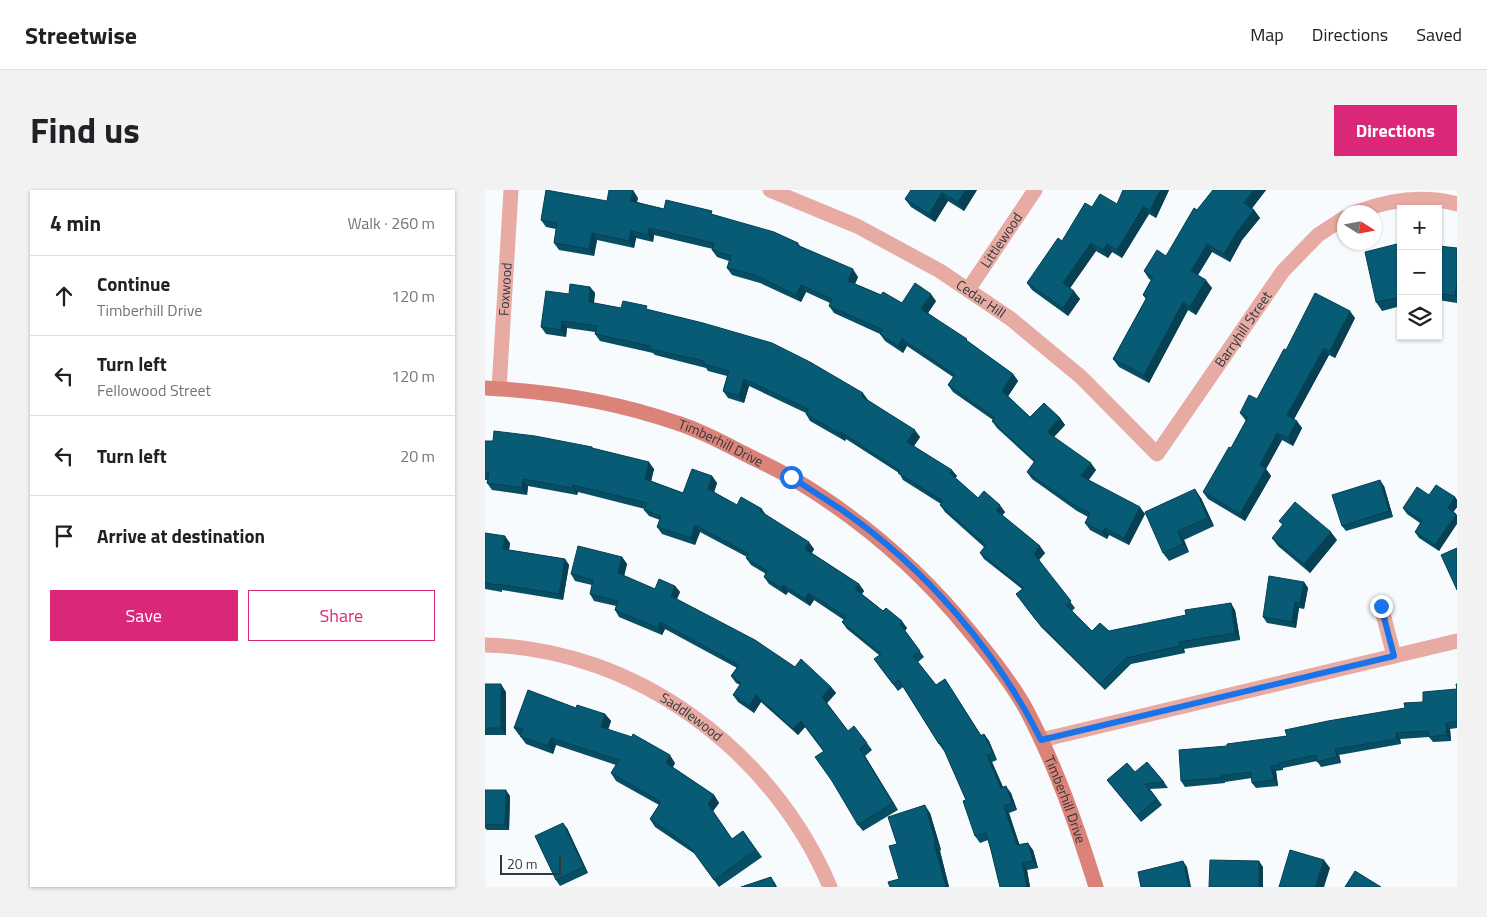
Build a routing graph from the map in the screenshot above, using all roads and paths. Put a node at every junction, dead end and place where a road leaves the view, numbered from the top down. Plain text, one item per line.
1 (511, 190) edge
2 (770, 190) edge
3 (1035, 190) edge
4 (1457, 204) edge
5 (1377, 205) edge
6 (1337, 223) edge
7 (968, 290) junction
8 (492, 389) edge
9 (1157, 454) joint
10 (1381, 606) dead end
11 (1457, 641) edge
12 (485, 645) edge
13 (1394, 656) junction
14 (1041, 740) junction
15 (830, 887) edge
16 (1096, 887) edge

1 - 8 street, Foxwood
2 - 7 street, Cedar Hill
3 - 7 street, Littlewood
4 - 5 street
6 - 9 street, Barryhill Street
7 - 9 street, Cedar Hill
8 - 14 street, Timberhill Drive
10 - 13 street
11 - 13 street
12 - 15 street, Saddlewood
13 - 14 street
14 - 16 street, Timberhill Drive

